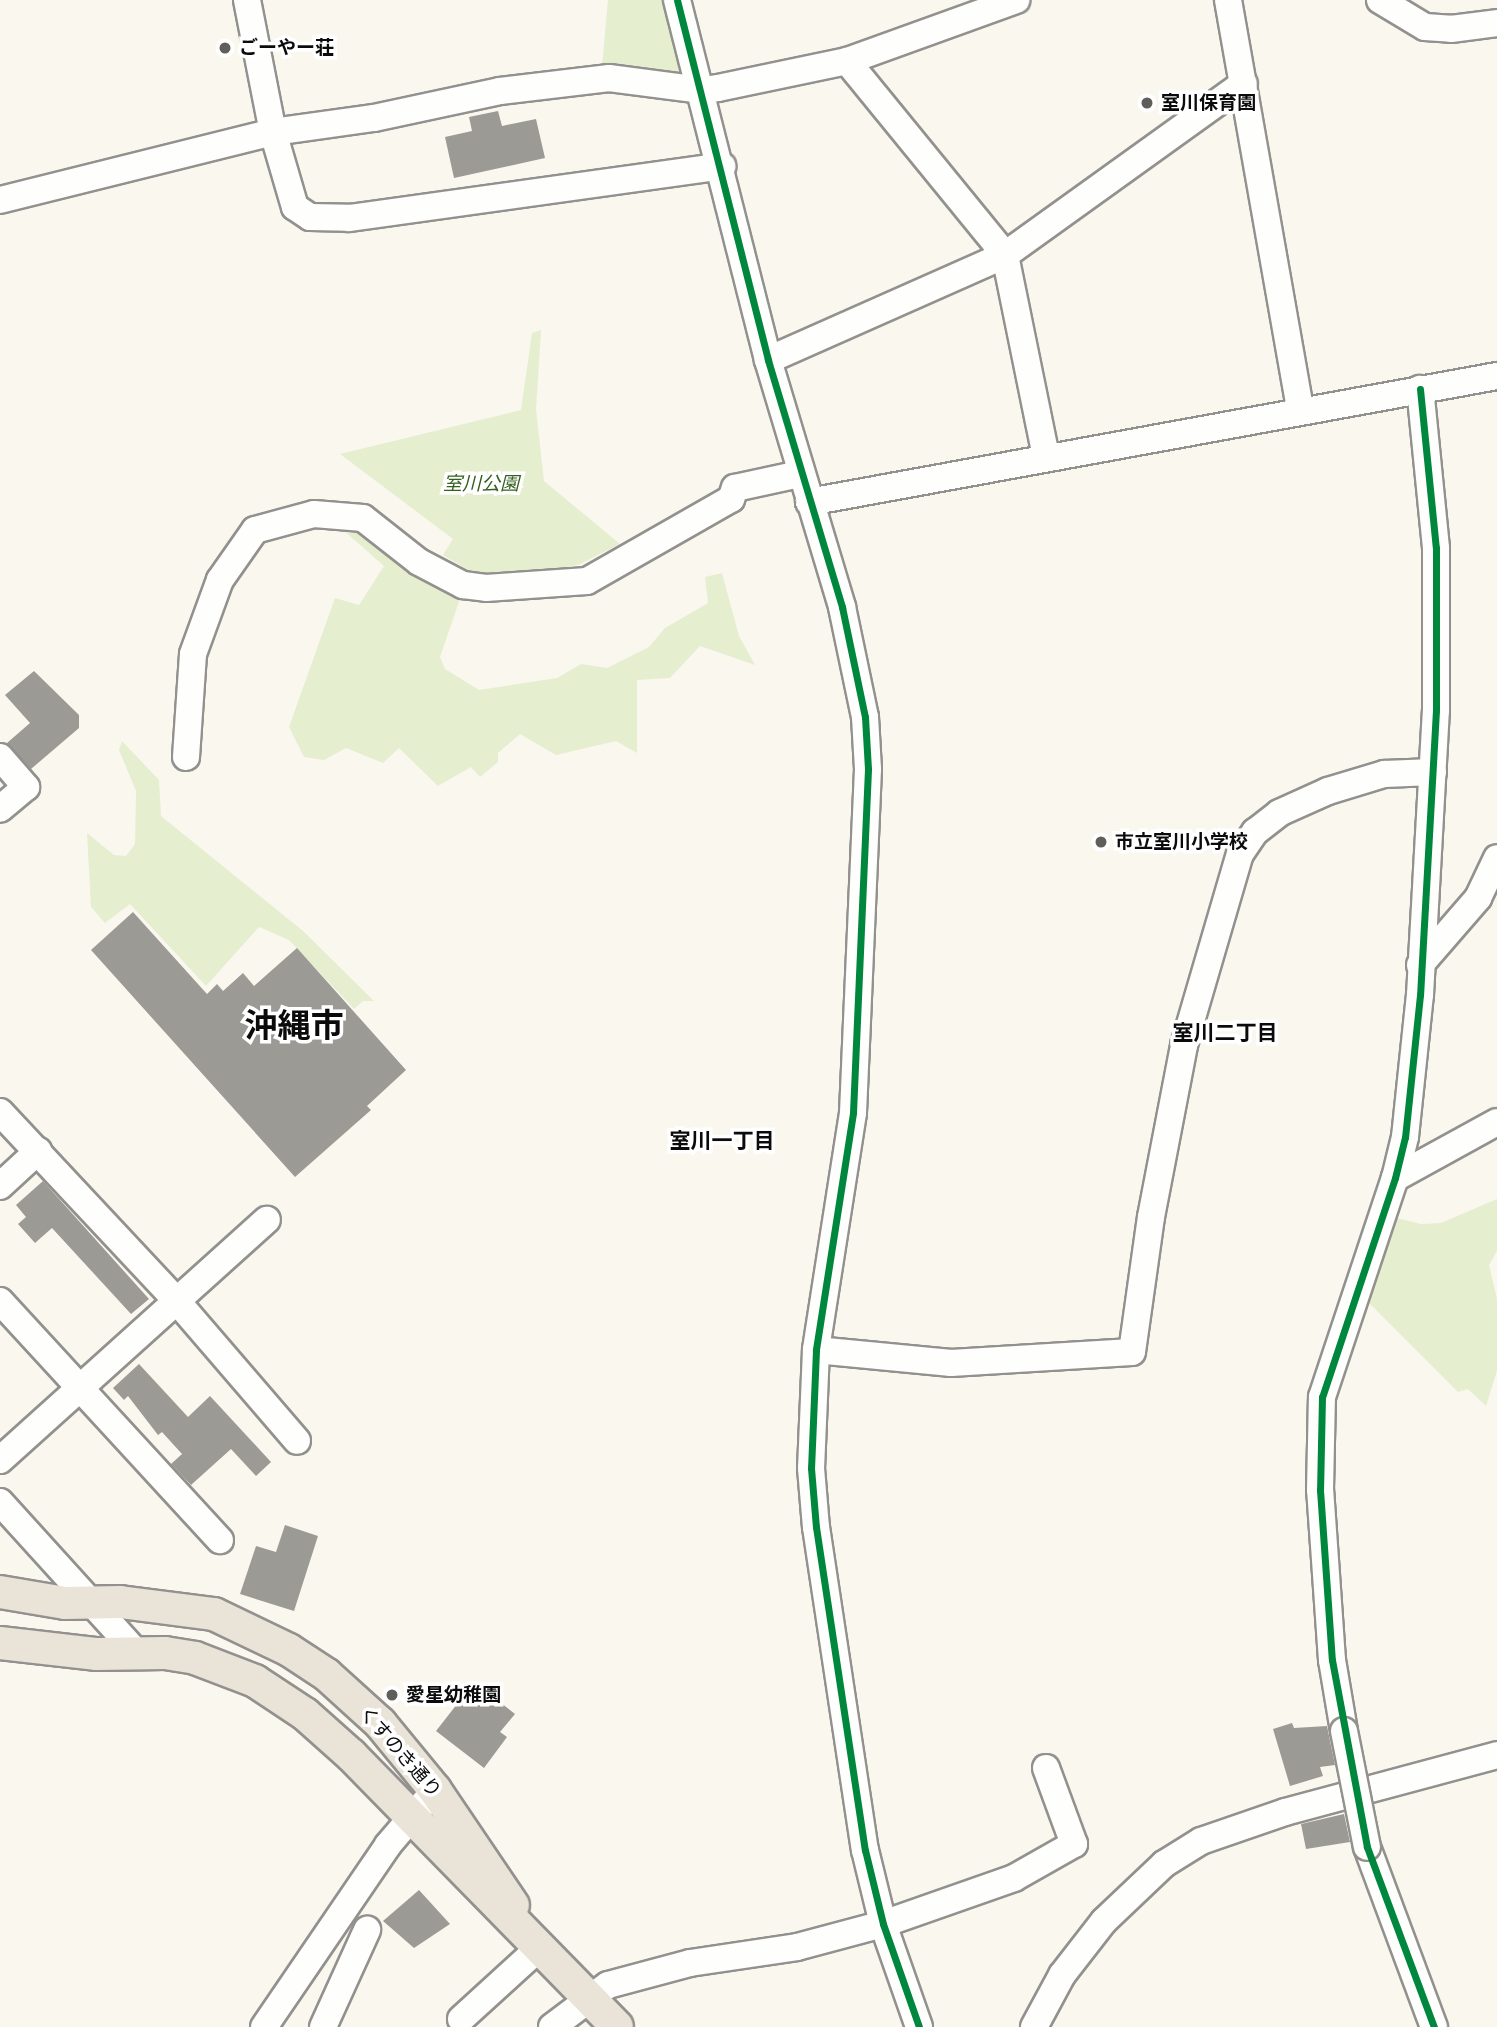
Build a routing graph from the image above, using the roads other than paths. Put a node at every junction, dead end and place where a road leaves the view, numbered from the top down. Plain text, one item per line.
1 (247, 0) edge
2 (677, 0) edge
3 (1016, 0) edge
4 (1228, 0) edge
5 (1380, 0) edge
6 (1497, 23) edge
7 (847, 61) junction
8 (1244, 83) junction
9 (702, 90) junction
10 (273, 132) junction
11 (722, 166) junction
12 (0, 201) edge
13 (1005, 255) junction
14 (768, 360) junction
15 (1497, 376) edge
16 (1420, 389) junction
17 (1300, 409) junction
18 (1046, 456) junction
19 (800, 474) junction
20 (809, 502) junction
21 (0, 757) edge
22 (186, 757) dead end
23 (1433, 772) junction
24 (0, 809) edge
25 (1497, 859) edge
26 (1420, 965) junction
27 (0, 1112) edge
28 (1497, 1122) edge
29 (38, 1152) junction
30 (1395, 1178) junction
31 (0, 1186) edge
32 (267, 1220) dead end
33 (175, 1299) junction
34 (0, 1301) edge
35 (816, 1350) junction
36 (79, 1387) junction
37 (297, 1441) dead end
38 (0, 1460) edge
39 (0, 1502) edge
40 (220, 1539) dead end
41 (0, 1592) edge
42 (90, 1602) junction
43 (0, 1643) edge
44 (136, 1652) junction
45 (1497, 1755) edge
46 (1046, 1768) dead end
47 (435, 1790) junction
48 (410, 1816) junction
49 (883, 1924) junction
50 (367, 1930) dead end
51 (540, 1947) junction
52 (588, 1998) junction
53 (461, 2019) dead end
54 (264, 2027) edge
55 (323, 2027) edge
56 (552, 2027) edge
57 (617, 2027) edge
58 (919, 2027) edge
59 (1034, 2027) edge
60 (1434, 2027) edge

1 - 10 street
2 - 9 street
3 - 7 street
4 - 8 street
5 - 6 street
7 - 9 street
7 - 13 street
8 - 13 street
8 - 17 street
9 - 10 street
9 - 11 street
10 - 11 street
10 - 12 street
11 - 14 street
13 - 14 street
13 - 18 street
14 - 19 street
15 - 16 street
16 - 17 street
16 - 23 street
17 - 18 street
18 - 20 street
19 - 20 street
19 - 22 street
20 - 35 street
21 - 24 street
23 - 26 street
23 - 35 street
25 - 26 street
26 - 30 street
27 - 29 street
28 - 30 street
29 - 31 street
29 - 33 street
30 - 60 street, bridge
32 - 33 street
33 - 36 street
33 - 37 street
34 - 36 street
35 - 49 street
36 - 38 street
36 - 40 street
39 - 42 street
41 - 42 main road, くすのき通り
42 - 44 street
42 - 47 main road, くすのき通り
43 - 44 main road, くすのき通り
44 - 48 main road, くすのき通り
45 - 59 street
46 - 49 street
47 - 48 street
47 - 51 main road, くすのき通り
48 - 51 main road, くすのき通り
48 - 54 street
49 - 52 street
49 - 58 street
50 - 55 street
51 - 52 main road, くすのき通り
51 - 53 street
52 - 56 street
52 - 57 main road, くすのき通り

